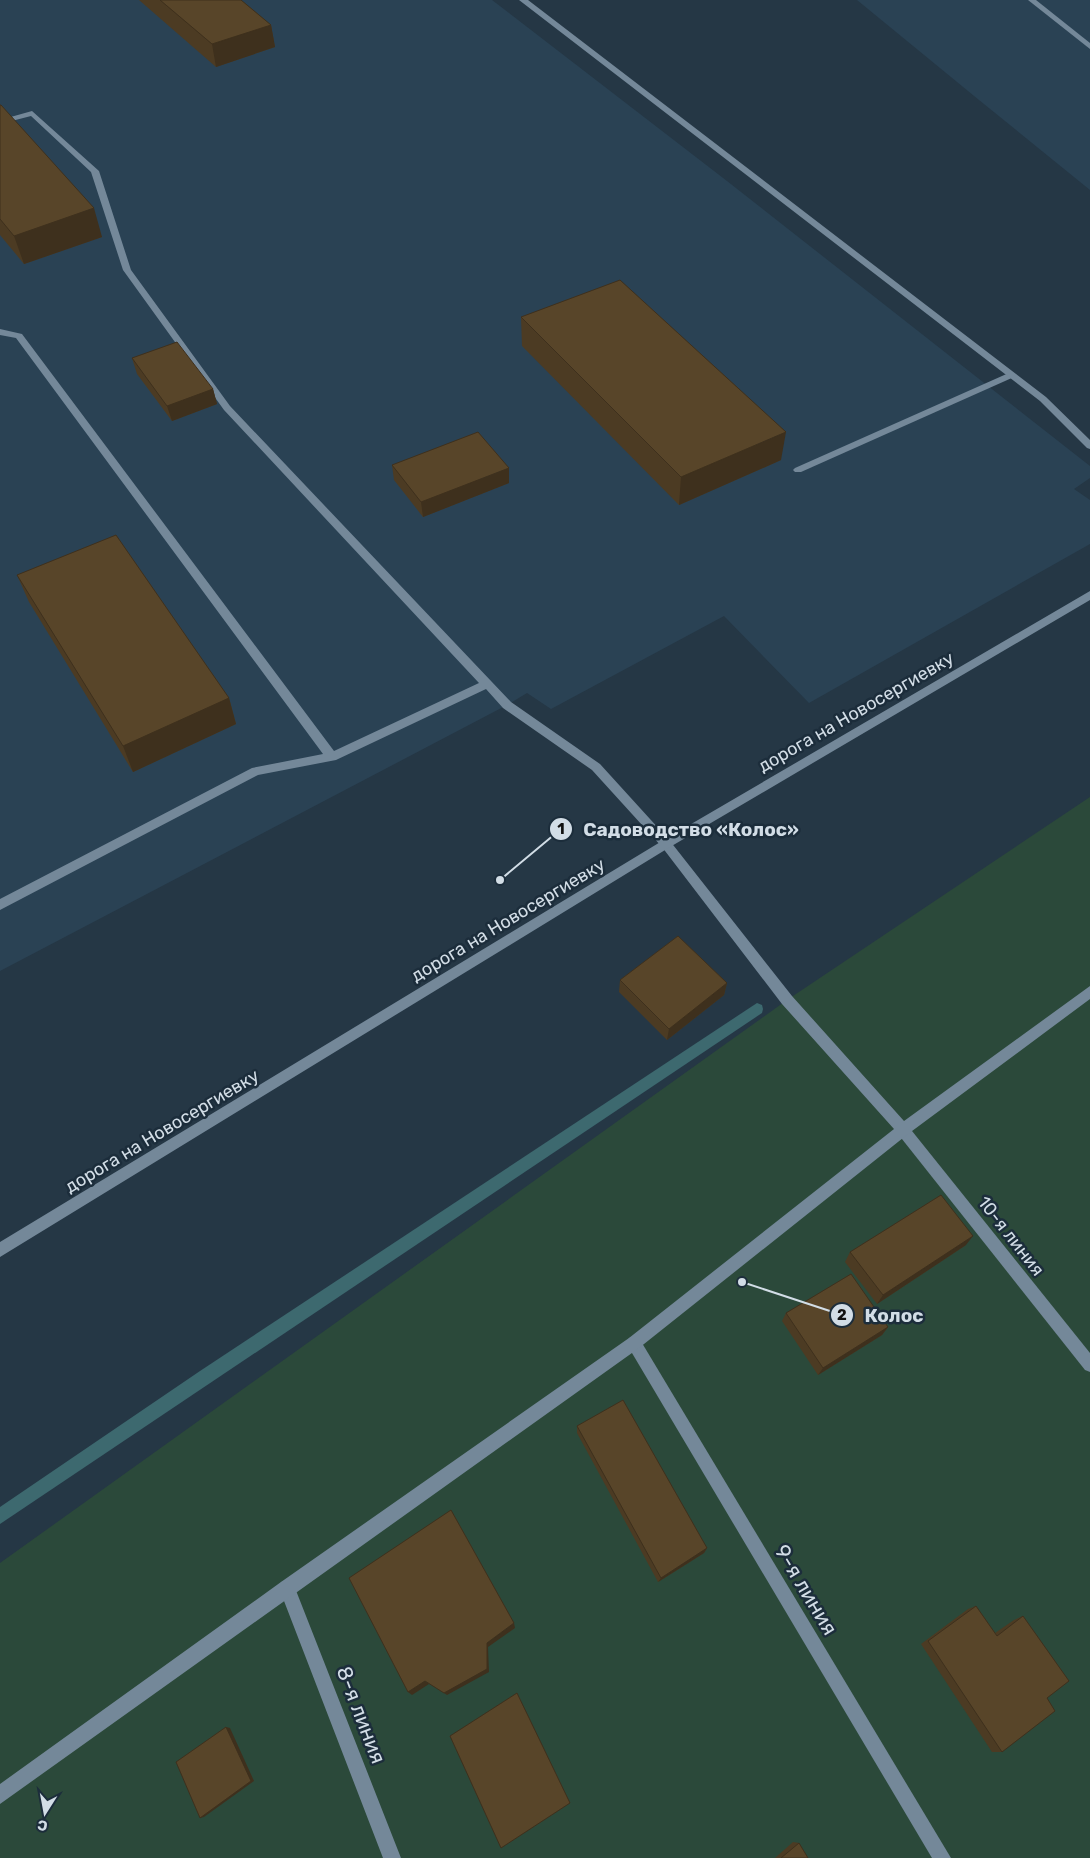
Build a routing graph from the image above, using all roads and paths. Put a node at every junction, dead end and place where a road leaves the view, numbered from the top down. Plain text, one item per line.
1 (523, 0) edge
2 (1032, 0) edge
3 (1090, 47) edge
4 (0, 122) edge
5 (0, 332) edge
6 (1011, 374) junction
7 (1090, 446) edge
8 (798, 470) dead end
9 (1090, 595) edge
10 (487, 684) junction
11 (332, 757) junction
12 (666, 844) junction
13 (0, 905) edge
14 (1090, 992) edge
15 (903, 1130) junction
16 (0, 1250) edge
17 (634, 1343) junction
18 (1090, 1365) edge
19 (287, 1588) junction
20 (0, 1795) edge
21 (392, 1858) edge
22 (942, 1858) edge

1 - 6 street
2 - 3 street
4 - 10 street, 10-я линия
5 - 11 street
6 - 7 street
6 - 8 street
9 - 12 street, дорога на Новосергиевку
10 - 11 street
10 - 12 street, 10-я линия
11 - 13 street
12 - 15 street, 10-я линия
12 - 16 street, дорога на Новосергиевку
14 - 15 street
15 - 17 street
15 - 18 street, 10-я линия
17 - 19 street
17 - 22 street, 9-я линия
19 - 20 street
19 - 21 street, 8-я линия

